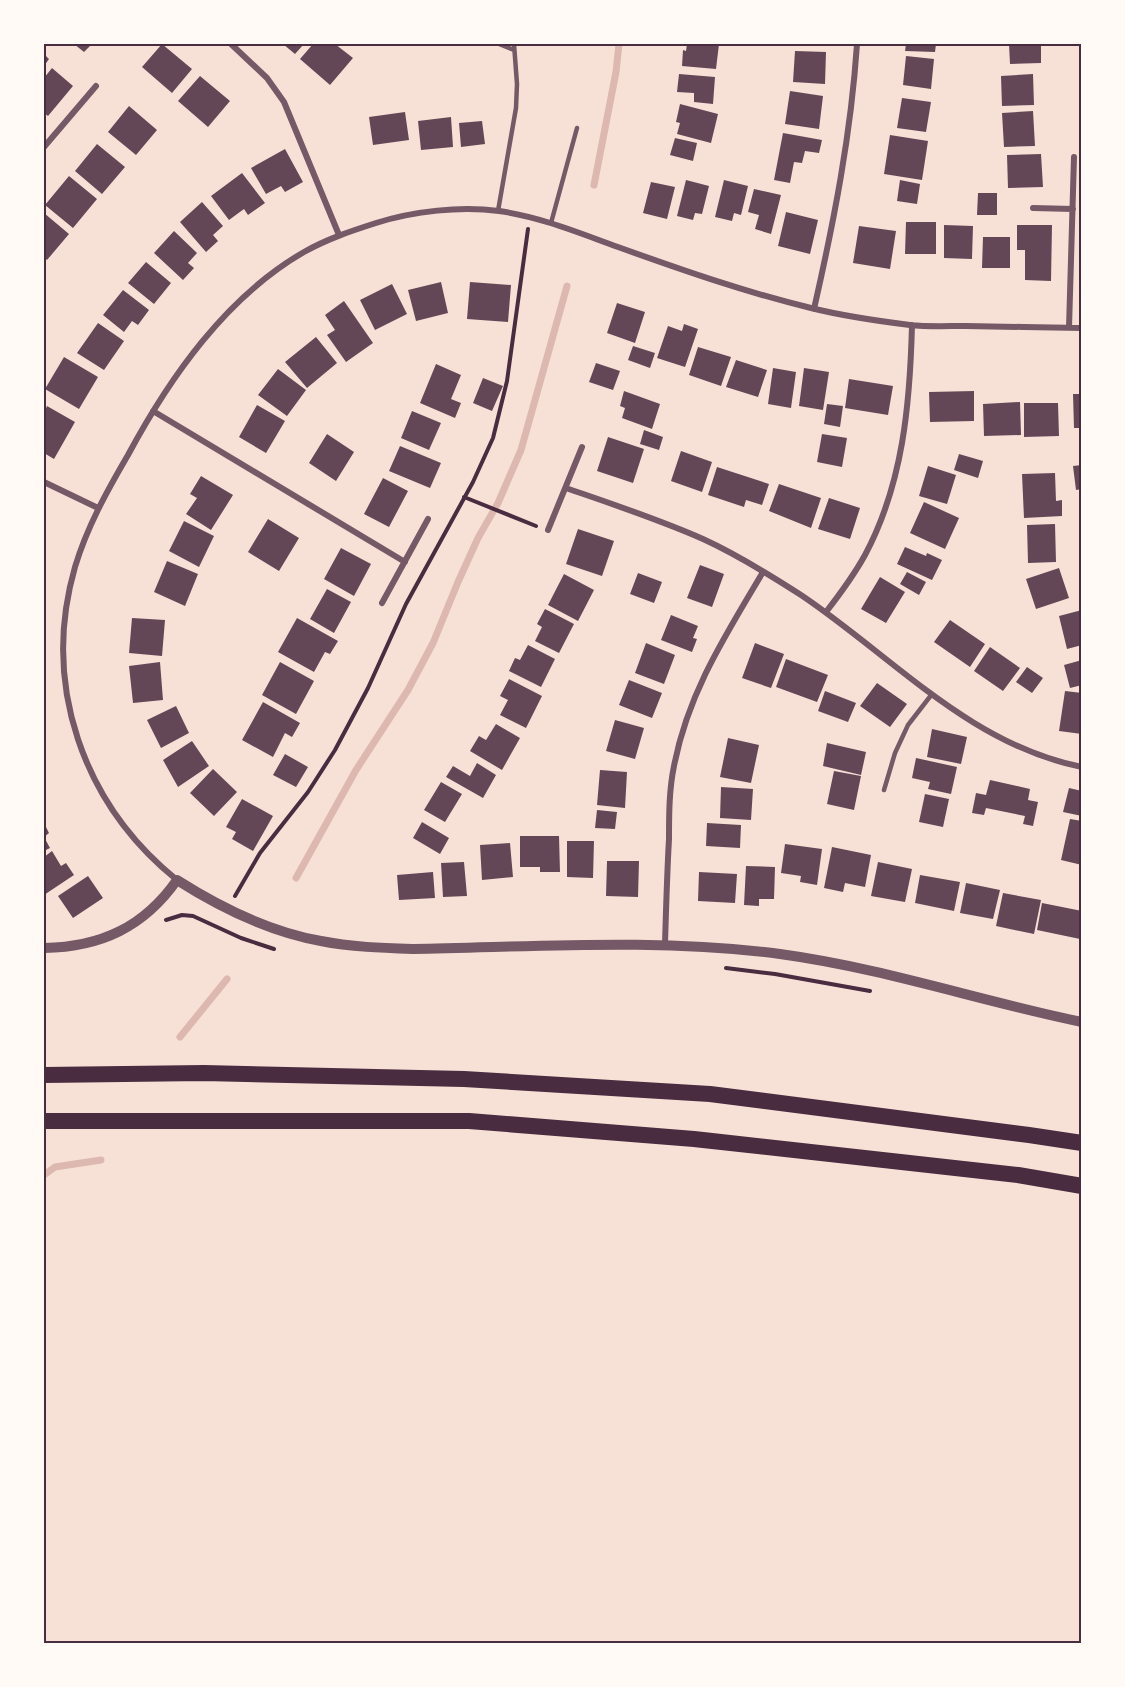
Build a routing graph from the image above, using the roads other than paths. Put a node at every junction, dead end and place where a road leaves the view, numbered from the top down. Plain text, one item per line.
1 (231, 44) edge
2 (500, 44) edge
3 (857, 44) edge
4 (514, 47) edge
5 (96, 86) dead end
6 (577, 128) dead end
7 (44, 147) edge
8 (1074, 157) dead end
9 (1033, 208) dead end
10 (1073, 209) junction
11 (498, 211) junction
12 (551, 223) junction
13 (339, 235) junction
14 (814, 309) junction
15 (912, 325) junction
16 (1069, 328) junction
17 (1082, 328) edge
18 (153, 411) junction
19 (582, 447) dead end
20 (44, 483) edge
21 (566, 488) junction
22 (99, 508) junction
23 (428, 519) dead end
24 (548, 530) road end
25 (405, 562) junction
26 (763, 572) junction
27 (382, 603) dead end
28 (826, 612) junction
29 (932, 694) junction
30 (1082, 767) edge
31 (884, 790) dead end
32 (177, 880) junction
33 (665, 944) junction
34 (44, 948) edge
35 (1082, 1022) edge
36 (44, 1075) edge
37 (44, 1120) edge
38 (1082, 1143) edge
39 (1082, 1186) edge

1 - 13 street
2 - 4 lane
3 - 14 street
4 - 11 lane
5 - 7 street
6 - 12 lane
8 - 10 street
9 - 10 street
10 - 16 street
11 - 12 street
11 - 13 street
12 - 14 street
13 - 18 street
14 - 15 street
15 - 16 street
15 - 28 street
16 - 17 street
18 - 22 street
18 - 25 street
19 - 21 street
20 - 22 street
21 - 24 street
21 - 26 street
22 - 32 street
23 - 25 street
25 - 27 street
26 - 28 street
26 - 33 street
28 - 29 street
29 - 30 street
29 - 31 lane
32 - 33 street
32 - 34 street
33 - 35 street
36 - 38 highway
37 - 39 highway

